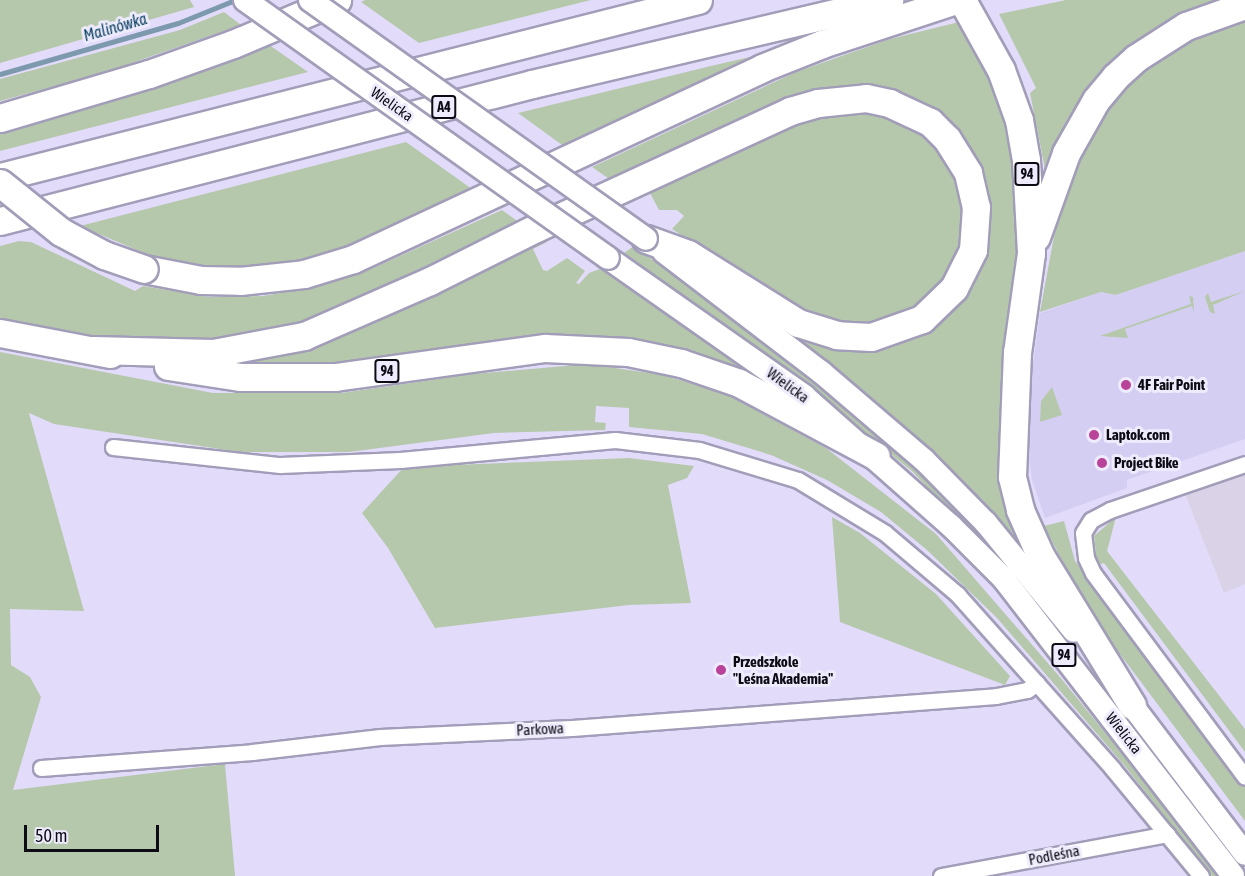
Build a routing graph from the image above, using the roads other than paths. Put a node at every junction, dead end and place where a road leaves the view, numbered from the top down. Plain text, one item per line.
1 (245, 0) edge
2 (310, 0) edge
3 (337, 0) edge
4 (698, 0) edge
5 (889, 0) edge
6 (956, 0) edge
7 (962, 0) edge
8 (1245, 5) edge
9 (0, 118) edge
10 (0, 177) edge
11 (0, 183) edge
12 (0, 221) edge
13 (646, 239) junction
14 (1031, 252) junction
15 (0, 333) edge
16 (93, 350) junction
17 (113, 447) dead end
18 (876, 456) junction
19 (1245, 464) edge
20 (1037, 683) junction
21 (1132, 705) junction
22 (41, 768) dead end
23 (1245, 777) edge
24 (1167, 834) junction
25 (1245, 854) edge
26 (941, 876) edge
27 (1201, 876) edge
28 (1233, 876) edge

1 - 18 main road, Wielicka, bridge
2 - 13 main road, Wielicka, bridge
3 - 9 highway
4 - 10 highway
5 - 12 highway, A4
6 - 11 highway, bridge
7 - 14 highway, 94
8 - 14 highway
13 - 16 highway
13 - 21 main road, Wielicka
14 - 21 highway
15 - 16 highway, 94
16 - 18 highway, 94
17 - 20 street
18 - 28 main road, Wielicka / 94
19 - 23 street
20 - 22 street, Parkowa
20 - 24 street
21 - 25 main road, Wielicka
24 - 26 street, Podleśna
24 - 27 street

